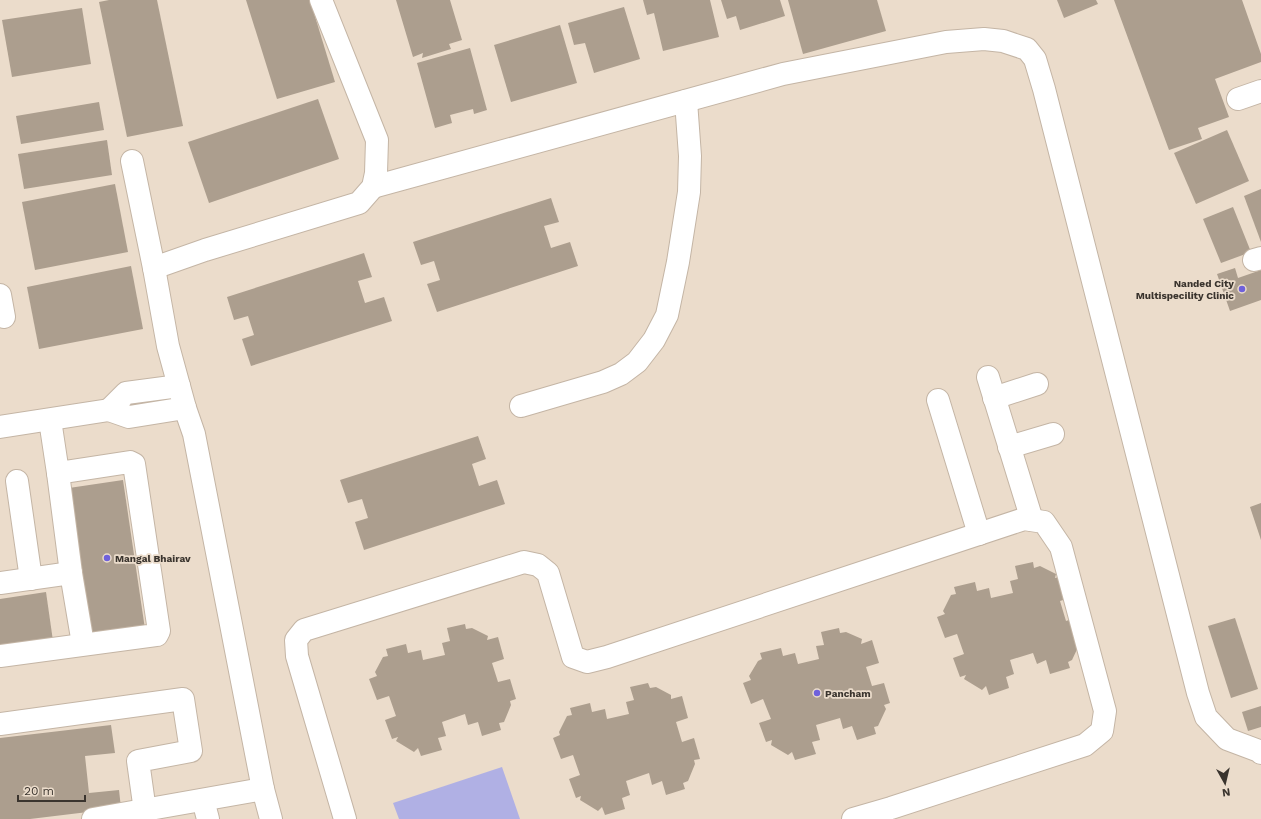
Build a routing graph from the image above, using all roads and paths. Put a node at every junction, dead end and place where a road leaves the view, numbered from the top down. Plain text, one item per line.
1 (321, 0) edge
2 (1261, 91) edge
3 (1238, 99) dead end
4 (686, 101) junction
5 (132, 162) dead end
6 (373, 188) junction
7 (154, 268) junction
8 (0, 295) edge
9 (4, 317) dead end
10 (988, 377) dead end
11 (1037, 384) dead end
12 (179, 386) junction
13 (994, 398) junction
14 (938, 400) dead end
15 (520, 406) dead end
16 (185, 408) junction
17 (109, 410) junction
18 (50, 420) junction
19 (0, 427) edge
20 (1053, 434) dead end
21 (1009, 447) junction
22 (58, 473) junction
23 (17, 481) dead end
24 (1032, 520) junction
25 (979, 534) junction
26 (71, 573) junction
27 (31, 579) junction
28 (0, 583) edge
29 (83, 644) junction
30 (0, 656) edge
31 (0, 724) edge
32 (1261, 753) edge
33 (263, 789) junction
34 (205, 809) edge
35 (145, 811) junction
36 (93, 819) edge
37 (271, 819) edge
38 (345, 819) edge
39 (853, 819) edge

1 - 6 street
2 - 3 street
4 - 6 street
4 - 15 street
4 - 32 street
5 - 7 street
6 - 7 street
7 - 12 street
8 - 9 street
10 - 13 street
11 - 13 street
12 - 16 street
12 - 17 street
13 - 21 street
14 - 25 street
16 - 17 street
16 - 33 street
17 - 18 street
18 - 19 street
18 - 22 street
20 - 21 street
21 - 24 street
22 - 26 street
22 - 29 street
23 - 27 street
24 - 25 street
24 - 39 street
25 - 38 street
26 - 27 street
26 - 29 street
27 - 28 street
29 - 30 street
31 - 35 street
33 - 34 street
33 - 37 street
34 - 35 street
35 - 36 street

